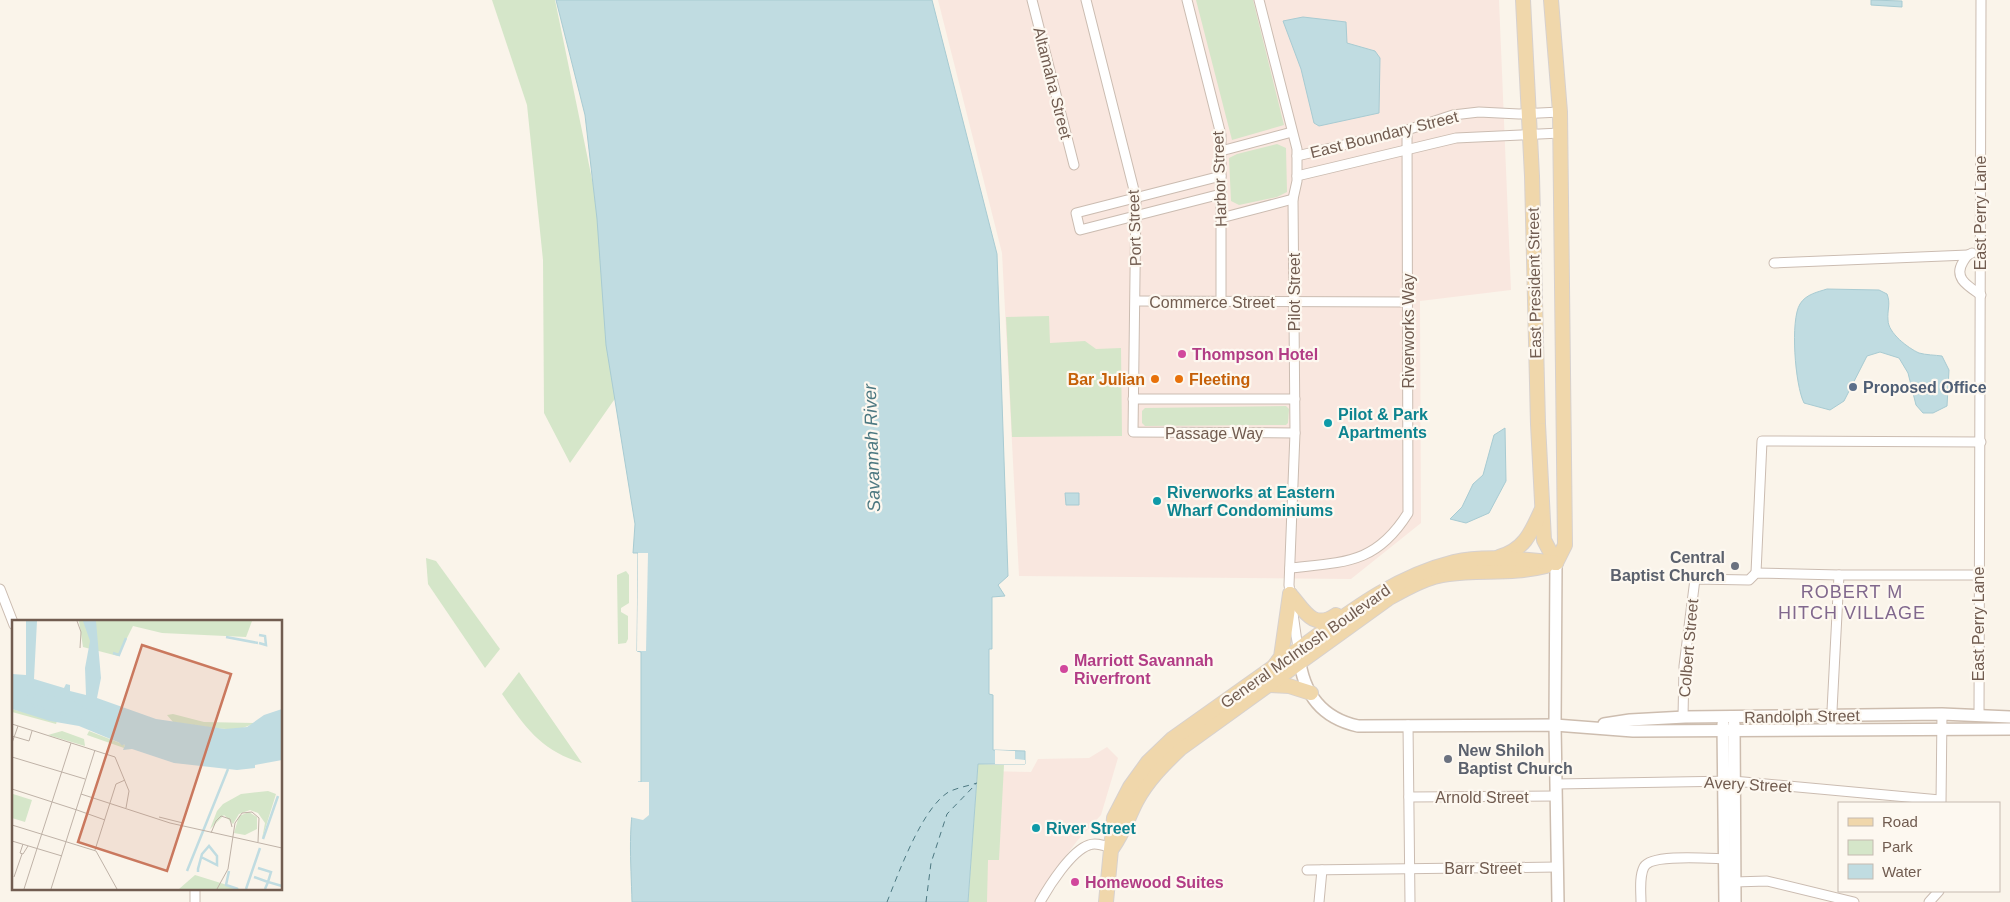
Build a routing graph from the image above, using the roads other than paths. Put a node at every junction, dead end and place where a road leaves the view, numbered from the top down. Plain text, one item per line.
1 (1032, 0) edge
2 (1086, 0) edge
3 (1187, 0) edge
4 (1258, 0) edge
5 (1523, 0) edge
6 (1551, 0) edge
7 (1981, 0) edge
8 (1560, 112) junction
9 (1529, 113) junction
10 (1408, 130) junction
11 (1292, 132) junction
12 (1560, 133) junction
13 (1530, 135) junction
14 (1408, 148) junction
15 (1221, 151) junction
16 (1297, 156) junction
17 (1074, 165) dead end
18 (1221, 176) junction
19 (1298, 176) junction
20 (1221, 194) junction
21 (1136, 198) junction
22 (1293, 199) junction
23 (1136, 215) junction
24 (1221, 218) junction
25 (1979, 250) junction
26 (1968, 255) junction
27 (1774, 262) dead end
28 (1981, 295) junction
29 (1136, 301) junction
30 (1221, 302) junction
31 (1294, 302) junction
32 (1407, 302) junction
33 (1295, 399) junction
34 (1134, 400) junction
35 (1133, 432) joint
36 (1295, 434) junction
37 (1981, 442) junction
38 (1542, 508) junction
39 (1496, 558) junction
40 (1556, 563) junction
41 (1290, 568) junction
42 (1756, 573) junction
43 (1840, 575) junction
44 (1978, 575) junction
45 (1389, 586) junction
46 (0, 589) edge
47 (1290, 594) junction
48 (12, 620) edge
49 (1299, 656) junction
50 (1274, 666) junction
51 (1269, 685) junction
52 (1311, 694) junction
53 (1942, 714) junction
54 (1833, 716) junction
55 (1979, 716) junction
56 (1683, 717) junction
57 (1728, 717) junction
58 (2010, 717) edge
59 (1408, 725) junction
60 (1555, 725) junction
61 (1595, 727) junction
62 (1941, 729) junction
63 (2010, 729) edge
64 (1832, 730) junction
65 (1729, 731) junction
66 (1728, 781) junction
67 (1556, 784) junction
68 (1408, 796) junction
69 (1556, 796) junction
70 (1941, 802) edge
71 (1112, 848) junction
72 (1729, 859) junction
73 (1557, 867) junction
74 (1410, 868) junction
75 (1307, 870) dead end
76 (1322, 870) junction
77 (1734, 882) junction
78 (1938, 892) edge
79 (1040, 902) edge
80 (1106, 902) edge
81 (1319, 902) edge
82 (1410, 902) edge
83 (1558, 902) edge
84 (1641, 902) edge
85 (1725, 902) edge
86 (1735, 902) edge
87 (1854, 902) edge
88 (1929, 902) edge

1 - 17 street, Altamaha Street
2 - 21 street, Port Street
3 - 15 street, Harbor Street
4 - 11 street, Pilot Street
5 - 9 main road, East President Street
6 - 8 main road, East President Street
7 - 25 street, East Perry Lane
8 - 9 street, East Boundary Street
8 - 12 main road, East President Street
9 - 10 street, East Boundary Street
9 - 13 main road, East President Street
10 - 14 street, Riverworks Way
10 - 16 street, East Boundary Street
11 - 15 street, East Boundary Street
11 - 16 street, Pilot Street
12 - 13 street, East Boundary Street
12 - 40 main road, East President Street
13 - 14 street, East Boundary Street
13 - 38 main road, East President Street
14 - 19 street, East Boundary Street
14 - 32 street, Riverworks Way
15 - 18 street, Harbor Street
16 - 19 street, Pilot Street
18 - 20 street, Harbor Street
18 - 21 street
19 - 22 street, Pilot Street
20 - 23 street
20 - 24 street, Harbor Street
21 - 23 street, Port Street
21 - 23 street
22 - 24 street
22 - 31 street, Pilot Street
23 - 29 street, Port Street
24 - 30 street, Harbor Street
25 - 26 street
25 - 28 street, East Perry Lane
26 - 27 street
26 - 28 street
28 - 37 street, East Perry Lane
29 - 30 street, Commerce Street
29 - 34 street, Port Street
30 - 31 street, Commerce Street
31 - 32 street, Commerce Street
31 - 33 street, Pilot Street
32 - 41 street, Riverworks Way
33 - 34 street, Passage Way
33 - 36 street, Pilot Street
34 - 35 street, Port Street
35 - 36 street, Passage Way
36 - 41 street, Pilot Street
37 - 42 street
37 - 44 street, East Perry Lane
38 - 39 main road
38 - 40 main road, East President Street
39 - 40 main road, General McIntosh Boulevard
39 - 45 main road, General McIntosh Boulevard
40 - 49 main road, General McIntosh Boulevard
40 - 60 street, East President Street
41 - 47 street, Pilot Street
42 - 43 street
42 - 56 street, Colbert Street
43 - 44 street
43 - 54 street
44 - 55 street, East Perry Lane
45 - 47 main road
45 - 49 main road, General McIntosh Boulevard
46 - 48 street
47 - 49 street, Pilot Street
47 - 50 main road
49 - 50 main road, General McIntosh Boulevard
49 - 51 main road, General McIntosh Boulevard
49 - 52 street, Randolph Street
50 - 71 main road, General McIntosh Boulevard
51 - 52 main road
51 - 71 main road, General McIntosh Boulevard
52 - 59 street, Randolph Street
53 - 54 street, Randolph Street
53 - 55 street, Randolph Street
53 - 62 street
54 - 57 street, Randolph Street
54 - 64 street
55 - 58 street, Randolph Street
56 - 57 street, Randolph Street
56 - 61 street, Randolph Street
57 - 65 street
59 - 60 street, Randolph Street
59 - 68 street
60 - 61 street, Randolph Street
60 - 67 street, East President Street
61 - 65 street, Randolph Street
62 - 63 street, Randolph Street
62 - 64 street, Randolph Street
62 - 70 street
64 - 65 street, Randolph Street
65 - 66 street
66 - 67 street, Avery Street
66 - 70 street, Avery Street
66 - 72 street
67 - 69 street, East President Street
68 - 69 street, Arnold Street
68 - 74 street
69 - 73 street, East President Street
71 - 79 street
71 - 80 main road, General McIntosh Boulevard
72 - 77 street
72 - 84 street
72 - 85 street
73 - 74 street, Barr Street
73 - 83 street, East President Street
74 - 76 street, Barr Street
74 - 82 street
75 - 76 street, Barr Street
76 - 81 street
77 - 86 street
77 - 87 street
78 - 88 street

